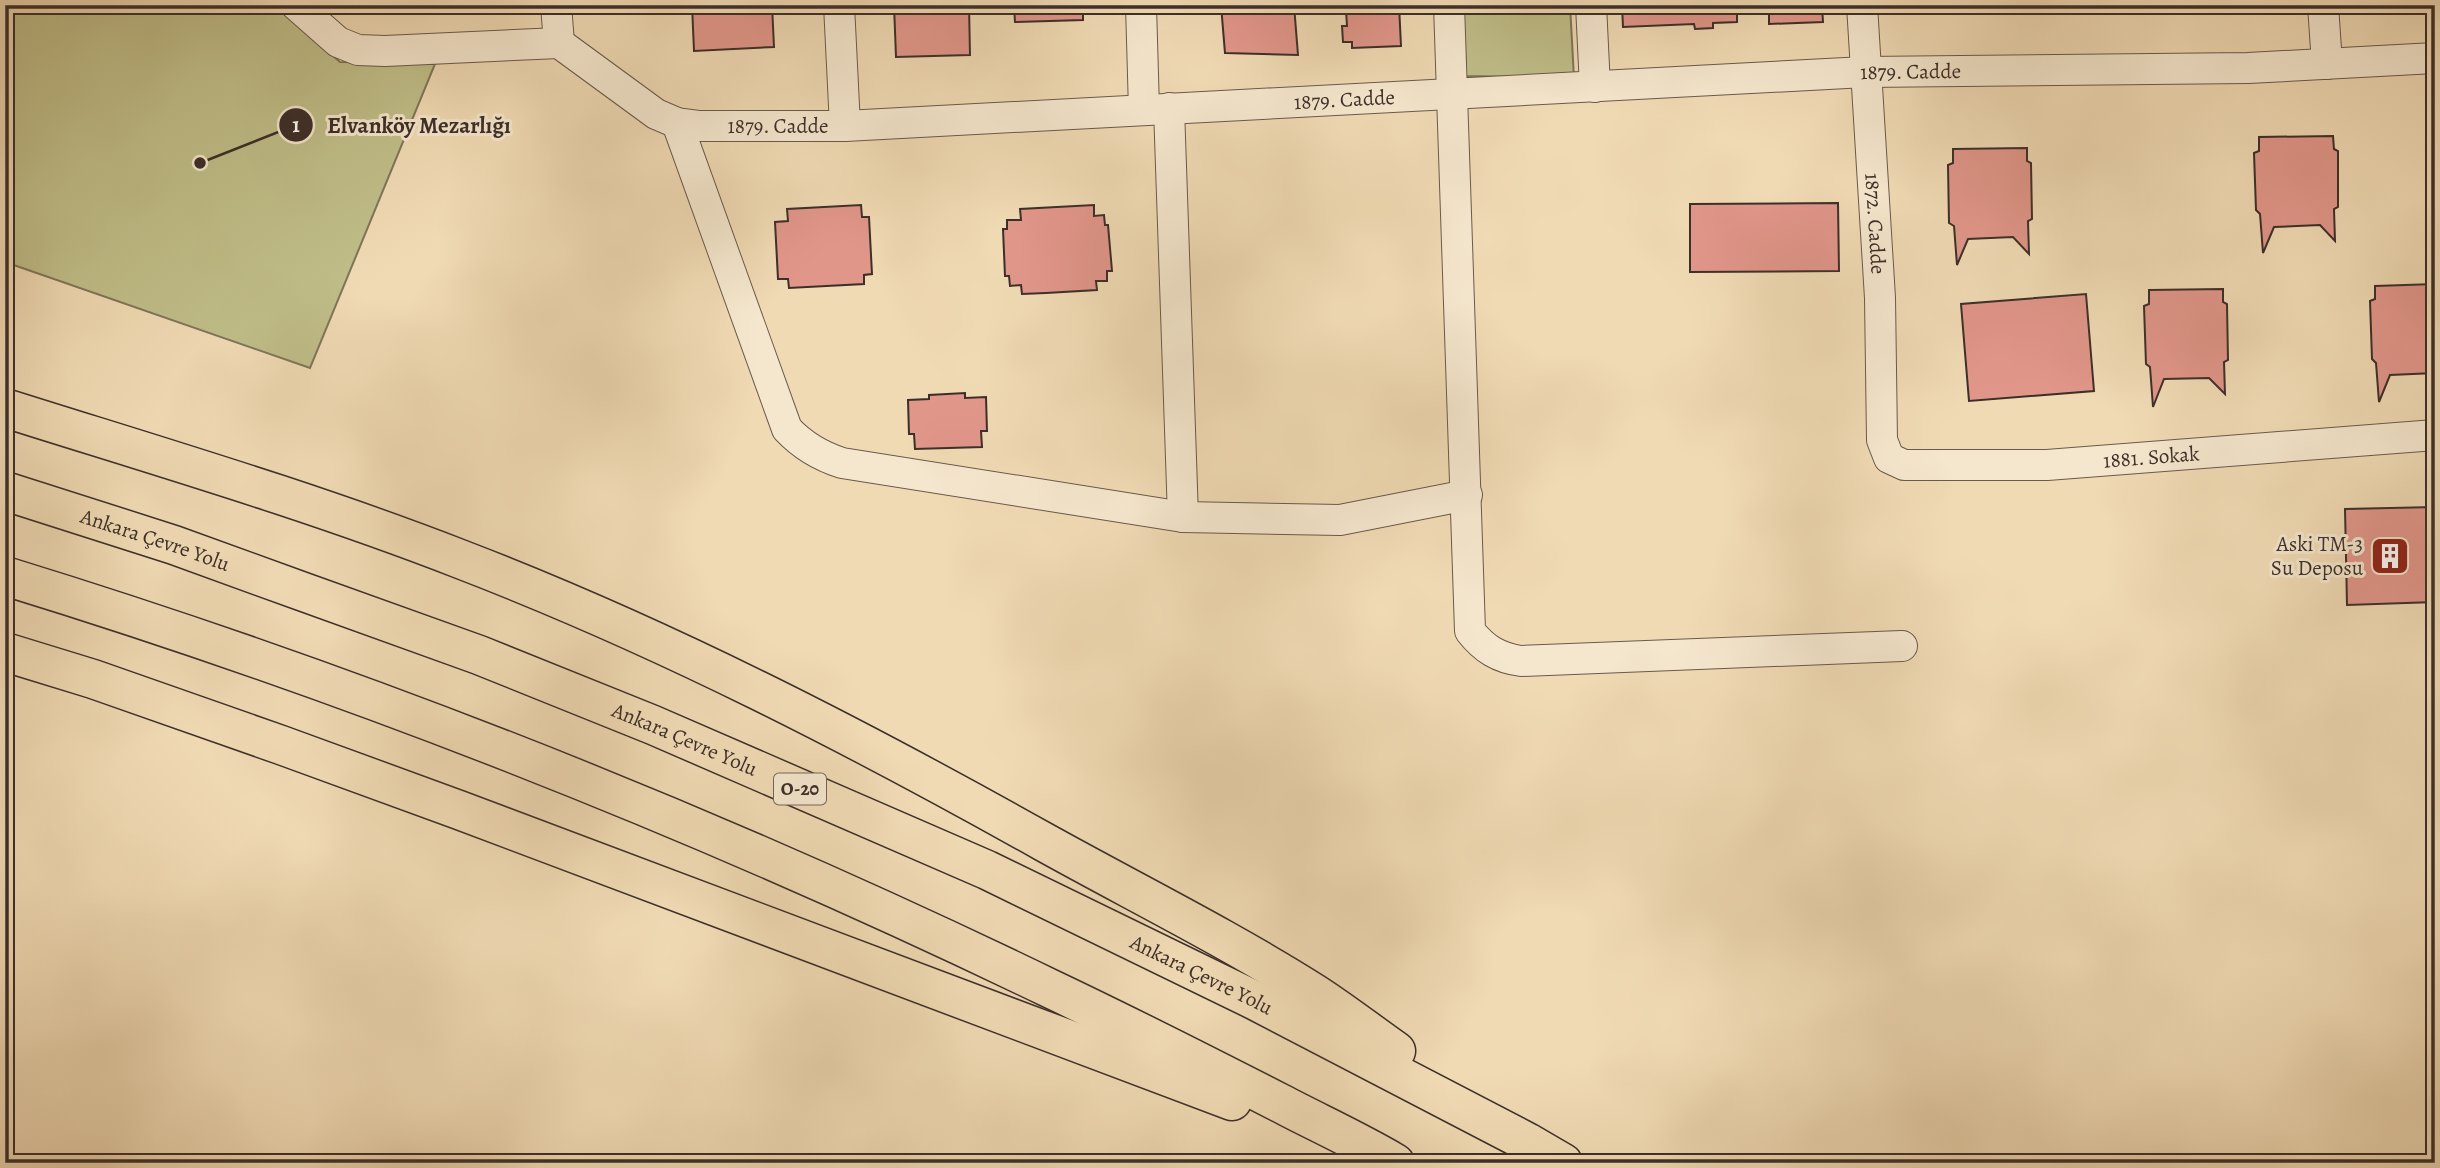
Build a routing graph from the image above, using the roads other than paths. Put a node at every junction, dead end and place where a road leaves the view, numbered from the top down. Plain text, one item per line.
1 (296, 5) edge
2 (556, 5) edge
3 (839, 5) edge
4 (1141, 5) edge
5 (1449, 5) edge
6 (1591, 5) edge
7 (1862, 5) edge
8 (2323, 5) edge
9 (559, 43) junction
10 (2435, 58) edge
11 (2327, 64) junction
12 (1866, 72) junction
13 (1595, 87) junction
14 (1452, 93) junction
15 (1156, 109) junction
16 (677, 123) junction
17 (845, 126) junction
18 (5, 408) edge
19 (2435, 435) edge
20 (1882, 440) joint
21 (5, 491) edge
22 (1467, 495) junction
23 (1183, 517) junction
24 (5, 576) edge
25 (1902, 646) dead end
26 (5, 652) edge
27 (1527, 1142) junction
28 (1390, 1160) edge
29 (1563, 1163) edge

1 - 9 street
2 - 9 street
3 - 17 street
4 - 15 street
5 - 14 street
6 - 13 street
7 - 12 street, 1872. Cadde
8 - 11 street
9 - 16 street, 1879. Cadde
10 - 11 street, 1879. Cadde
11 - 12 street, 1879. Cadde
12 - 13 street, 1879. Cadde
12 - 20 street, 1872. Cadde
13 - 14 street, 1879. Cadde
14 - 15 street, 1879. Cadde
14 - 22 street
15 - 17 street, 1879. Cadde
15 - 23 street
16 - 17 street, 1879. Cadde
16 - 23 street
18 - 27 highway
19 - 20 street, 1881. Sokak
21 - 27 highway, Ankara Çevre Yolu / O-20
22 - 23 street
22 - 25 street
24 - 28 highway
26 - 28 highway
27 - 29 highway, Ankara Çevre Yolu / O-20

